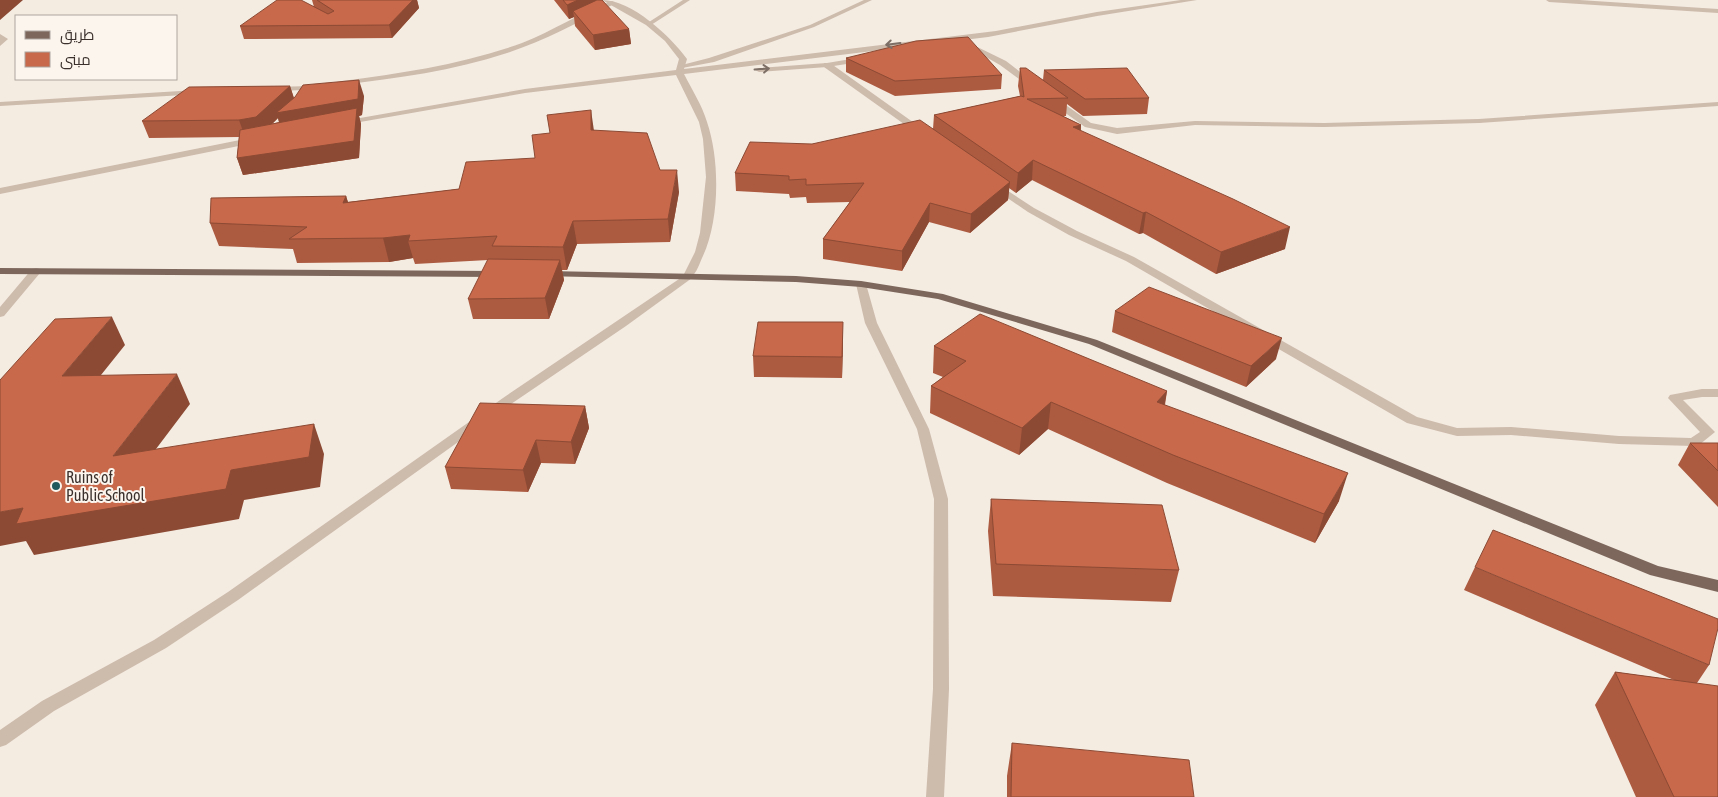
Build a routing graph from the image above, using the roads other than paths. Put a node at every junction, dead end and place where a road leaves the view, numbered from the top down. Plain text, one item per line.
1 (688, 0) edge
2 (869, 0) edge
3 (1194, 0) edge
4 (1549, 0) edge
5 (608, 2) edge
6 (1718, 12) edge
7 (649, 24) junction
8 (994, 33) junction
9 (0, 36) edge
10 (963, 41) junction
11 (0, 44) edge
12 (912, 52) edge
13 (870, 58) edge
14 (827, 65) junction
15 (680, 69) junction
16 (329, 85) edge
17 (320, 86) edge
18 (310, 88) junction
19 (1037, 88) edge
20 (266, 89) edge
21 (210, 92) edge
22 (1044, 94) edge
23 (302, 101) edge
24 (0, 104) edge
25 (1718, 104) edge
26 (337, 124) edge
27 (265, 138) edge
28 (931, 140) edge
29 (989, 181) edge
30 (0, 191) edge
31 (0, 271) edge
32 (36, 271) junction
33 (513, 274) edge
34 (533, 274) edge
35 (688, 276) junction
36 (861, 284) junction
37 (0, 314) edge
38 (1718, 393) edge
39 (1718, 586) edge
40 (0, 740) edge
41 (935, 797) edge

1 - 7 street
2 - 15 street
3 - 8 street
4 - 6 street
5 - 7 street
5 - 16 street
7 - 15 street
8 - 10 street
8 -> 15 street
9 - 11 street
10 - 12 street
10 - 19 street
13 - 14 street
15 -> 14 street
14 - 28 street
15 - 26 street
15 - 35 street
17 - 18 street
18 - 20 street
18 - 23 street
21 - 24 street
22 - 25 street
27 - 30 street
29 - 38 street
31 - 32 main road
32 - 33 main road
32 - 37 street
34 - 35 main road
35 - 36 main road
35 - 40 street
36 - 39 main road
36 - 41 street

